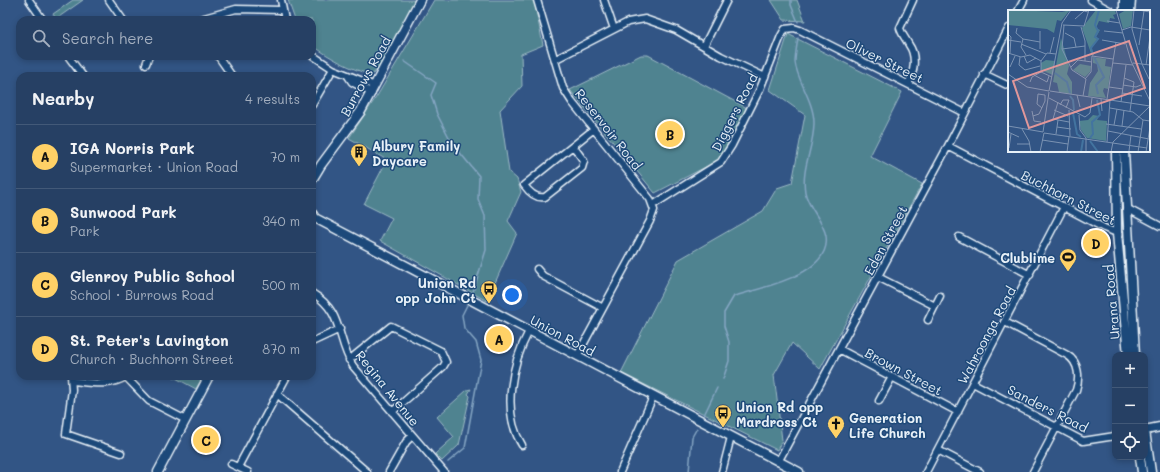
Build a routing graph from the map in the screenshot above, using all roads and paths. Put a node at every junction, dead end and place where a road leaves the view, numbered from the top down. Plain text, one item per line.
1 (29, 0) edge
2 (109, 0) edge
3 (281, 0) edge
4 (420, 0) edge
5 (537, 0) edge
6 (604, 0) edge
7 (727, 0) edge
8 (914, 0) edge
9 (1024, 0) edge
10 (1091, 0) edge
11 (1131, 0) edge
12 (281, 10) junction
13 (1019, 10) edge
14 (1109, 10) edge
15 (1130, 10) edge
16 (40, 16) edge
17 (120, 16) edge
18 (212, 16) edge
19 (283, 16) edge
20 (794, 28) joint
21 (614, 29) junction
22 (1008, 30) edge
23 (704, 46) junction
24 (316, 58) edge
25 (556, 59) junction
26 (71, 60) edge
27 (148, 60) edge
28 (221, 60) edge
29 (146, 64) dead end
30 (333, 69) junction
31 (79, 72) edge
32 (228, 72) edge
33 (984, 74) junction
34 (766, 77) junction
35 (908, 84) junction
36 (1008, 86) edge
37 (373, 89) junction
38 (316, 98) edge
39 (965, 113) junction
40 (594, 129) junction
41 (572, 146) junction
42 (948, 146) junction
43 (1116, 152) edge
44 (1124, 152) edge
45 (316, 173) edge
46 (652, 202) junction
47 (1064, 207) junction
48 (1117, 209) junction
49 (1128, 209) junction
50 (316, 218) edge
51 (1160, 226) edge
52 (1117, 233) junction
53 (959, 237) dead end
54 (537, 269) dead end
55 (1030, 275) junction
56 (878, 277) junction
57 (1132, 290) junction
58 (940, 296) dead end
59 (316, 297) edge
60 (1123, 299) junction
61 (935, 306) junction
62 (603, 308) junction
63 (928, 320) dead end
64 (1005, 322) junction
65 (340, 329) junction
66 (529, 331) junction
67 (316, 340) edge
68 (839, 349) junction
69 (1128, 352) edge
70 (1136, 352) edge
71 (577, 356) junction
72 (349, 360) junction
73 (892, 377) junction
74 (72, 380) edge
75 (78, 380) edge
76 (117, 380) edge
77 (129, 380) edge
78 (207, 380) edge
79 (285, 380) edge
80 (973, 383) junction
81 (277, 394) junction
82 (653, 396) junction
83 (879, 401) dead end
84 (392, 412) junction
85 (958, 412) junction
86 (186, 420) junction
87 (1057, 427) junction
88 (1160, 427) edge
89 (1148, 430) edge
90 (412, 436) junction
91 (1112, 436) edge
92 (730, 437) junction
93 (522, 444) dead end
94 (938, 450) junction
95 (1148, 452) edge
96 (123, 454) dead end
97 (1140, 460) edge
98 (778, 462) junction
99 (231, 464) dead end
100 (238, 467) junction
101 (158, 472) edge
102 (248, 472) edge
103 (367, 472) edge
104 (389, 472) edge
105 (444, 472) edge
106 (620, 472) edge
107 (722, 472) edge
108 (799, 472) edge
109 (926, 472) edge
110 (980, 472) edge
111 (1033, 472) edge
112 (1142, 472) edge
113 (1151, 472) edge

1 - 16 street
2 - 17 street
3 - 12 street
4 - 37 main road, Burrows Road
5 - 25 street, Reservoir Road
6 - 21 street
7 - 23 street
8 - 35 street
9 - 13 street
10 - 14 street
11 - 15 main road
12 - 18 street
12 - 19 street
20 - 34 street, Diggers Road
20 - 35 street, Oliver Street
21 - 23 street
21 - 25 street
22 - 33 street, Eden Street
23 - 34 street
24 - 30 street
25 - 40 street, Reservoir Road
26 - 31 street
27 - 29 street
28 - 32 street
30 - 37 street
30 - 38 street
33 - 36 street
33 - 39 street, Eden Street
34 - 46 street, Diggers Road
35 - 39 street, Oliver Street
37 - 45 main road, Burrows Road
39 - 42 street, Eden Street
40 - 41 street
40 - 46 street, Reservoir Road
41 - 41 street
42 - 47 street, Buchhorn Street
42 - 56 street, Eden Street
43 - 48 main road, Urana Road
44 - 49 main road, Urana Road
46 - 62 street
47 - 52 street, Buchhorn Street
47 - 55 street, Wahroonga Road
48 - 49 main road
48 - 52 main road, Urana Road
49 - 51 street
49 - 57 main road, Urana Road
50 - 66 main road, Union Road
52 - 60 main road, Urana Road
53 - 55 street
54 - 62 street
55 - 64 street, Wahroonga Road
56 - 61 street
56 - 68 street, Eden Street
57 - 60 main road
57 - 70 main road, Urana Road
58 - 61 street
59 - 65 street, Regina Avenue
60 - 69 main road, Urana Road
61 - 63 street
62 - 71 street
64 - 80 street, Wahroonga Road
64 - 87 street
65 - 67 street
65 - 72 street, Regina Avenue
66 - 71 main road, Union Road
66 - 93 street
68 - 73 street, Brown Street
68 - 98 street, Eden Street
71 - 82 main road, Union Road
72 - 84 street, Regina Avenue
72 - 84 street
73 - 83 street
73 - 85 street, Brown Street
74 - 96 street
75 - 76 street
77 - 86 street
78 - 86 main road
79 - 81 street
80 - 85 street, Wahroonga Road
80 - 87 street, Sanders Road
81 - 100 street
81 - 103 street
82 - 92 main road, Union Road
82 - 106 street
84 - 90 street, Regina Avenue
85 - 94 street, Wahroonga Road
86 - 101 main road
87 - 91 street, Sanders Road
87 - 111 street
88 - 89 main road
90 - 104 street
90 - 105 street, Regina Avenue
92 - 98 main road, Union Road
92 - 107 street
94 - 109 street, Wahroonga Road
94 - 110 street
95 - 113 main road
97 - 112 main road
98 - 108 main road, Union Road
99 - 100 street
100 - 102 street

